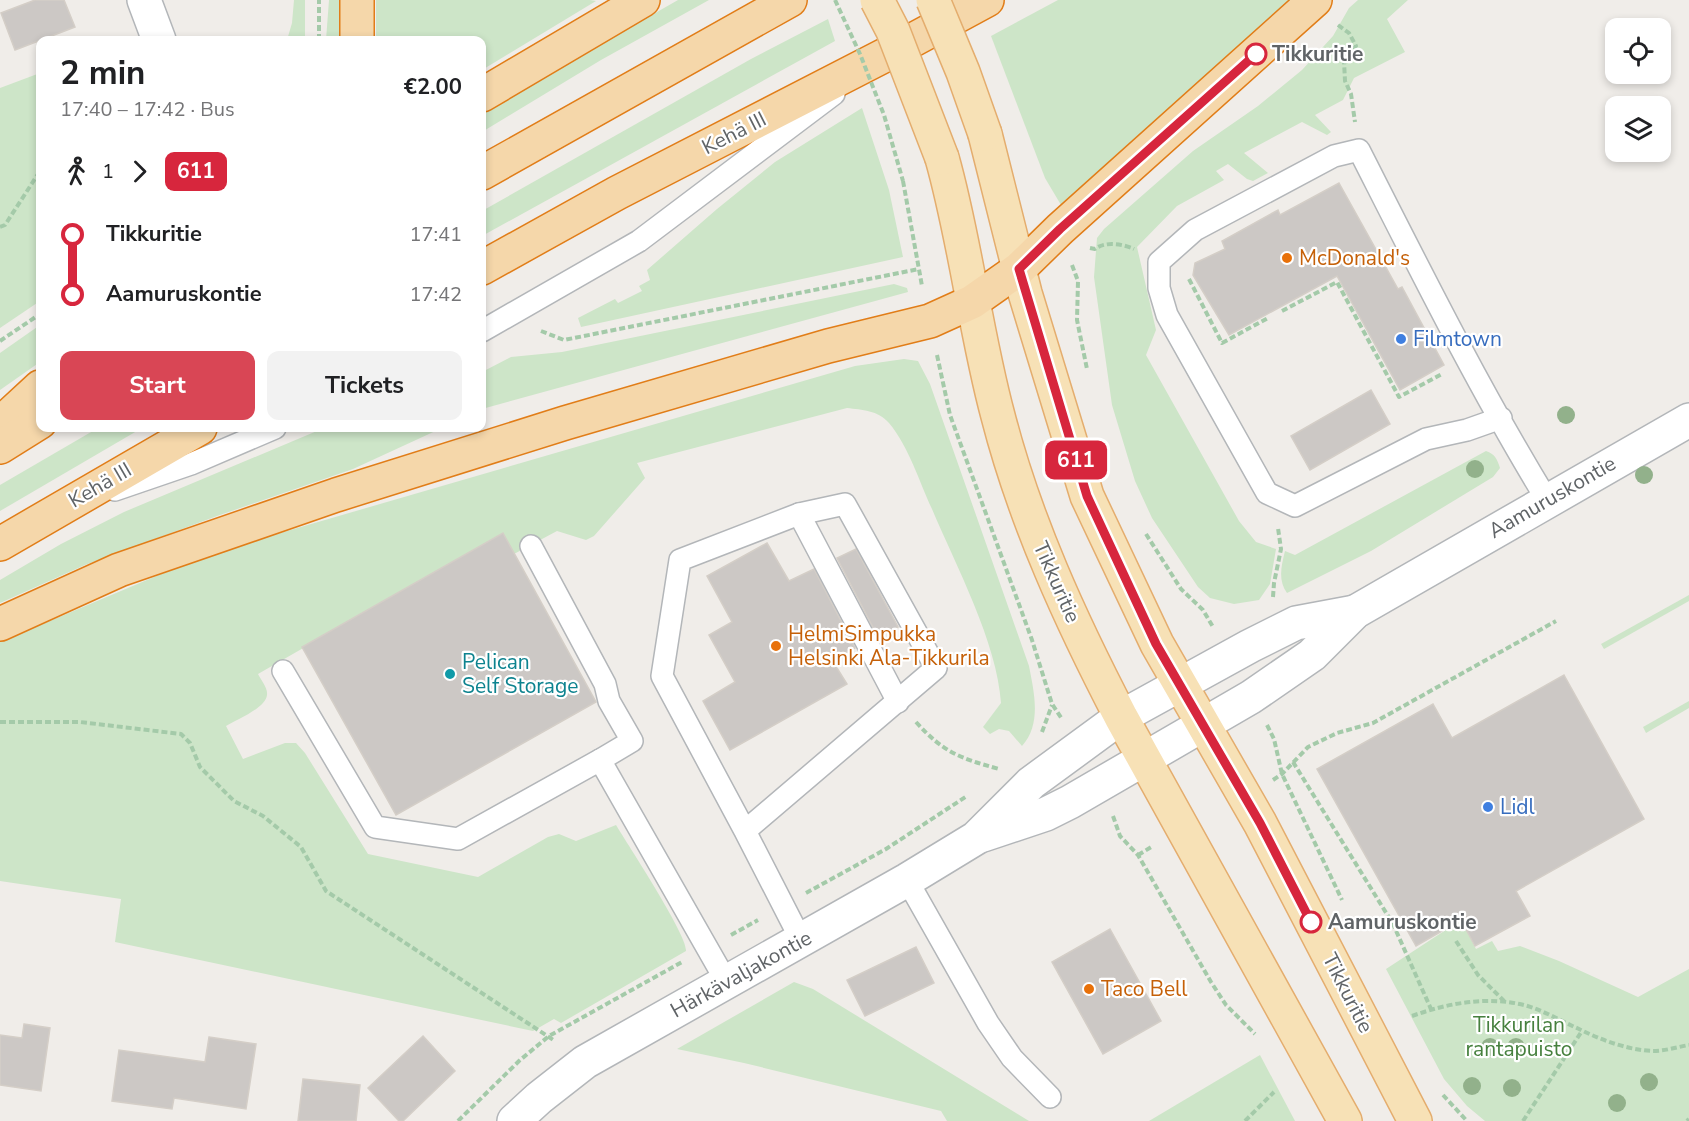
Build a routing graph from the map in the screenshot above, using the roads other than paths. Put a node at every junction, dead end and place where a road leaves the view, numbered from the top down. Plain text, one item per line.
1 (144, 0) edge
2 (357, 0) edge
3 (643, 0) edge
4 (790, 0) edge
5 (877, 0) edge
6 (933, 0) edge
7 (987, 0) edge
8 (1316, 0) edge
9 (158, 36) edge
10 (357, 36) edge
11 (887, 54) junction
12 (486, 93) edge
13 (486, 171) edge
14 (486, 266) edge
15 (1019, 269) junction
16 (972, 302) junction
17 (486, 329) edge
18 (36, 391) edge
19 (1501, 418) junction
20 (1689, 420) edge
21 (0, 424) edge
22 (36, 424) edge
23 (193, 432) edge
24 (266, 432) edge
25 (0, 447) edge
26 (1547, 500) junction
27 (52, 512) junction
28 (799, 514) junction
29 (0, 543) edge
30 (531, 546) dead end
31 (1354, 612) junction
32 (0, 624) edge
33 (284, 671) dead end
34 (1180, 685) junction
35 (898, 702) junction
36 (1121, 717) junction
37 (1204, 725) junction
38 (600, 760) junction
39 (1145, 760) junction
40 (746, 831) junction
41 (976, 838) junction
42 (907, 880) junction
43 (801, 940) junction
44 (726, 981) junction
45 (1050, 1097) dead end
46 (514, 1121) edge
47 (1345, 1121) edge
48 (1415, 1121) edge

1 - 9 street
2 - 10 highway
3 - 12 highway
4 - 13 highway
5 - 16 main road, Tikkuritie, bridge
6 - 15 main road, Tikkuritie, bridge
7 - 11 highway, Kehä III
8 - 15 highway
11 - 14 highway, Kehä III
11 - 17 lane
15 - 16 highway
15 - 34 main road, Tikkuritie
16 - 32 highway
16 - 36 main road, Tikkuritie
18 - 21 highway
19 - 19 lane
19 - 26 lane
20 - 26 street, Aamuruskontie
22 - 25 highway
23 - 27 highway, Kehä III
24 - 27 lane
26 - 31 street, Aamuruskontie
27 - 29 highway, Kehä III
28 - 35 lane
28 - 35 lane
28 - 40 lane
30 - 38 lane
31 - 34 street, Aamuruskontie
31 - 37 street, Aamuruskontie
33 - 38 lane
34 - 36 street, Aamuruskontie
34 - 37 main road, Tikkuritie
35 - 40 lane
36 - 39 main road, Tikkuritie
36 - 41 street, Härkävaljakontie
37 - 39 street, Aamuruskontie
37 - 48 main road, Tikkuritie
38 - 44 lane
39 - 41 street, Härkävaljakontie
39 - 47 main road, Tikkuritie
40 - 43 lane
41 - 42 street, Härkävaljakontie
42 - 43 street, Härkävaljakontie
42 - 45 lane
43 - 44 street, Härkävaljakontie
44 - 46 street, Härkävaljakontie

